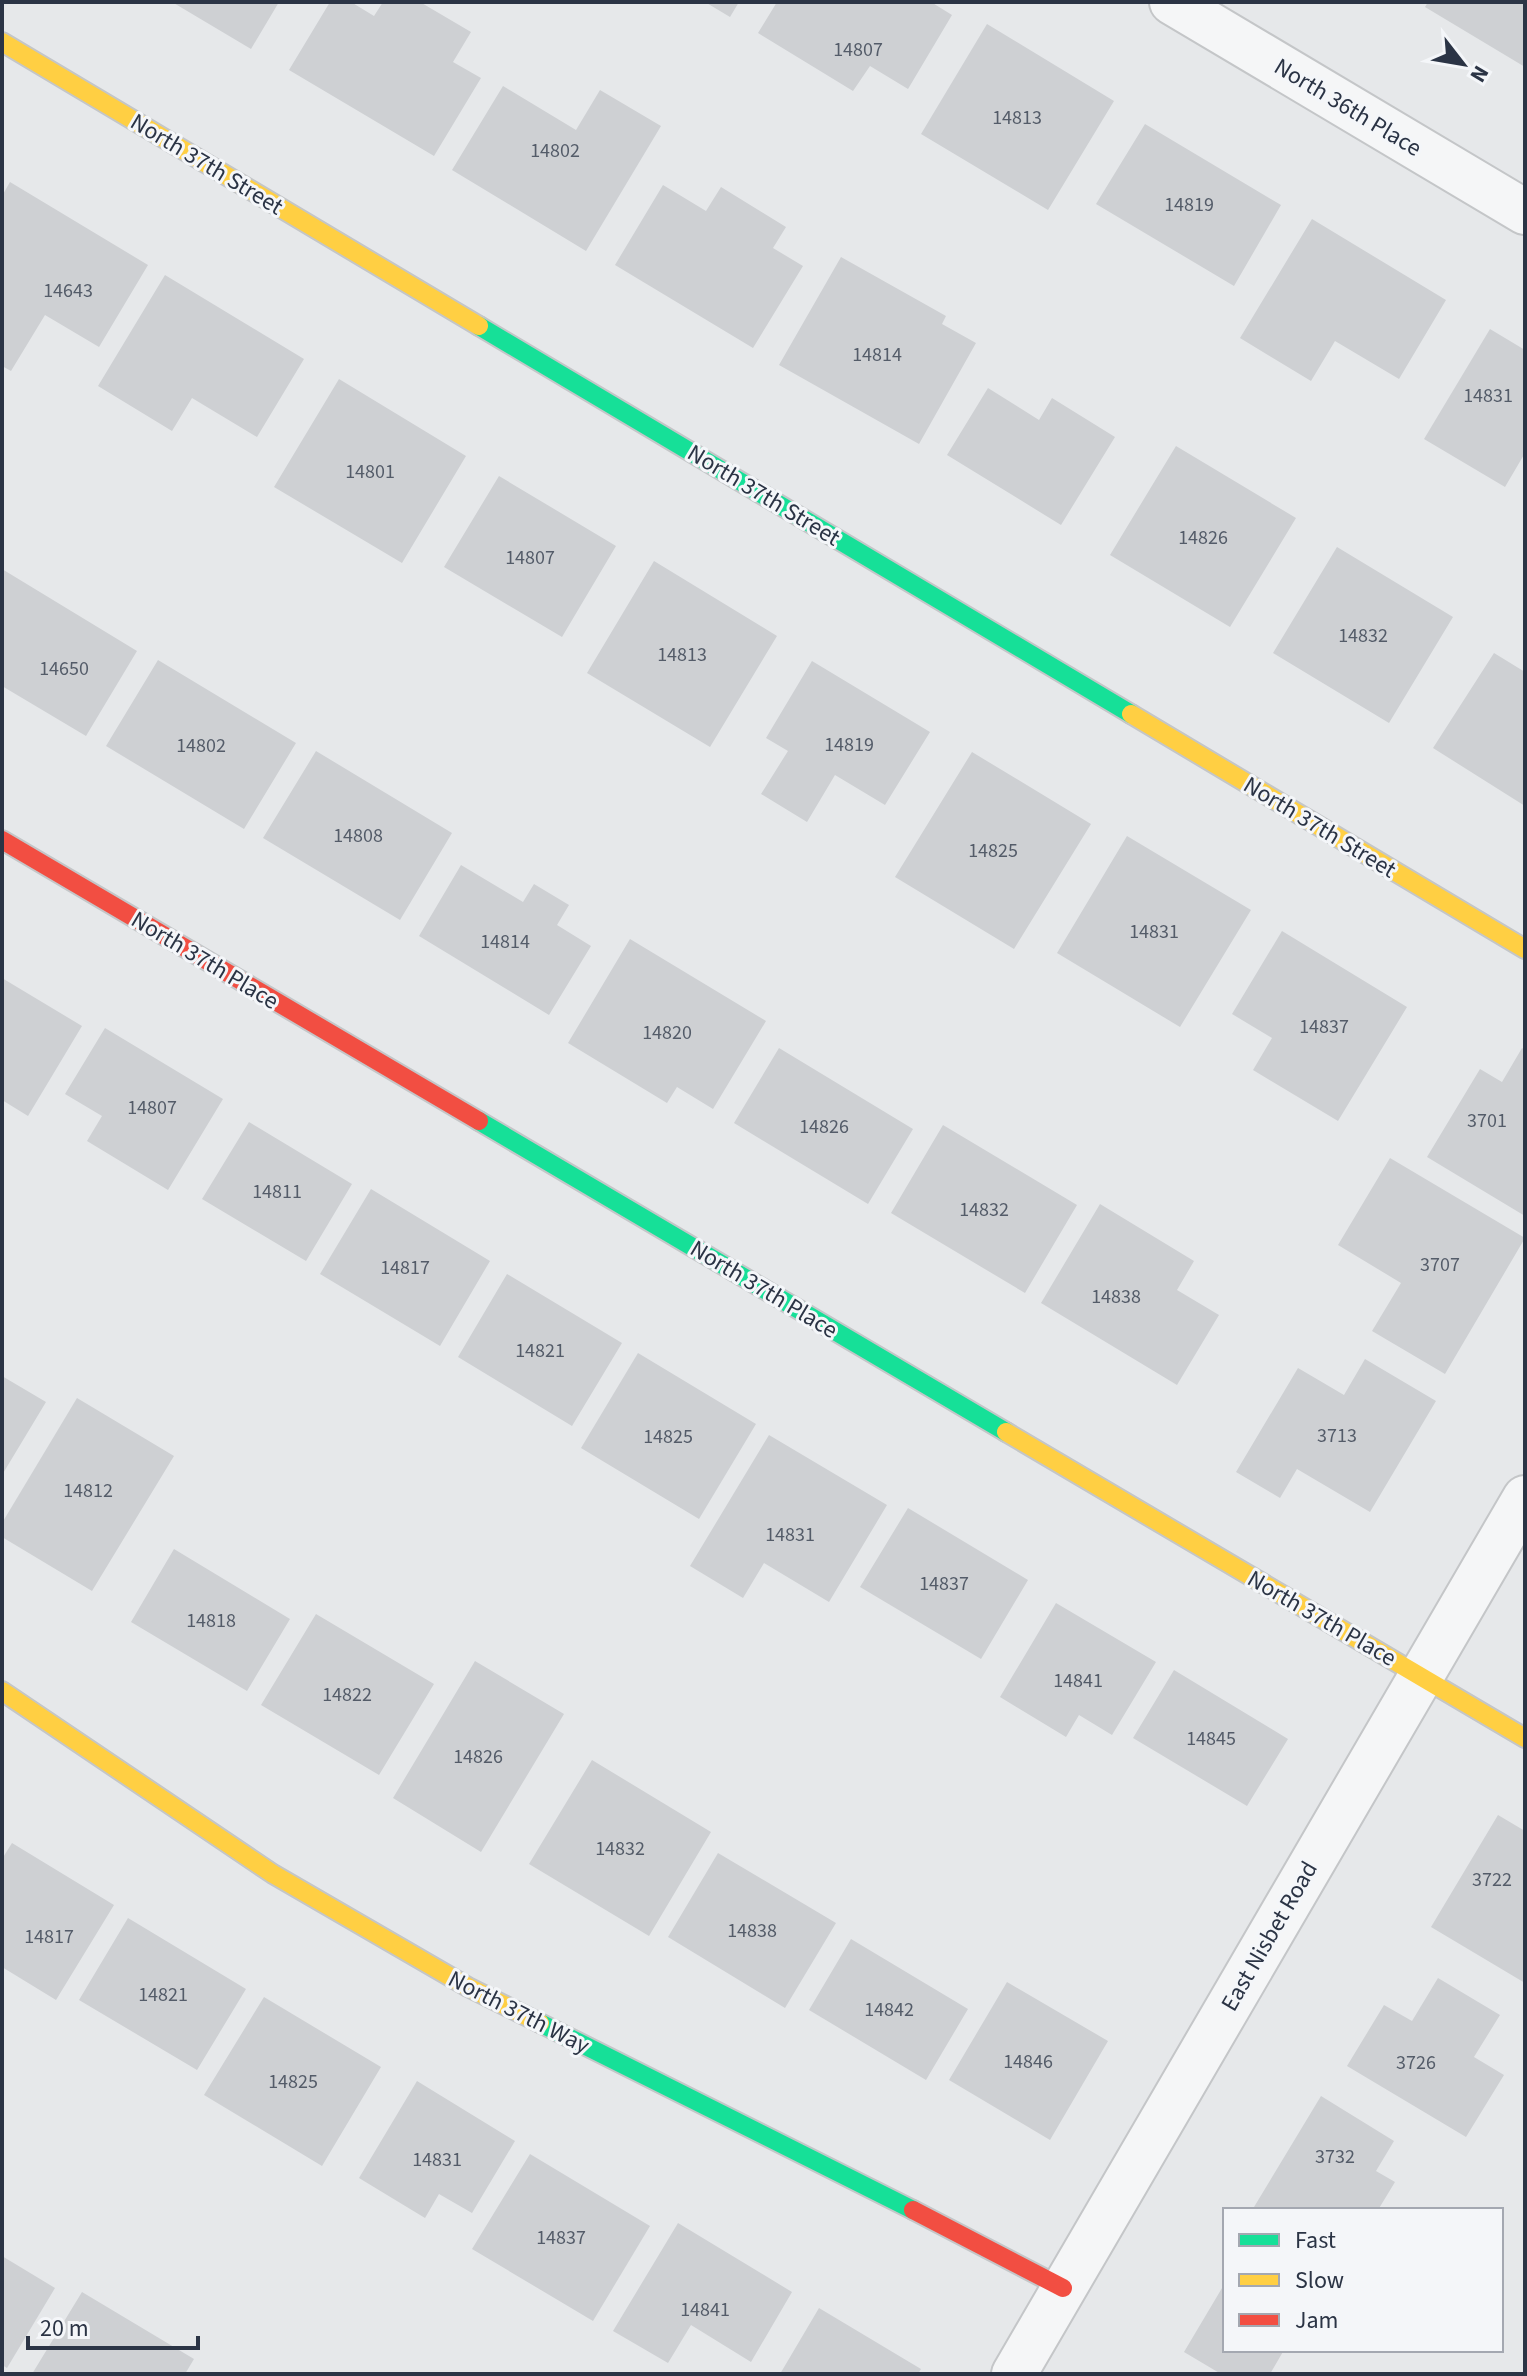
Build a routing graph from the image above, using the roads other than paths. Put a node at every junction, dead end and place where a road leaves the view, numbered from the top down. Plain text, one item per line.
1 (1172, 2) edge
2 (2, 42) edge
3 (1525, 212) edge
4 (2, 840) edge
5 (1525, 949) edge
6 (1525, 1498) edge
7 (1421, 1675) junction
8 (2, 1691) edge
9 (1525, 1738) edge
10 (1063, 2288) junction
11 (1014, 2374) edge

1 - 3 street, North 36th Place
2 - 5 street, North 37th Street
4 - 7 street, North 37th Place
6 - 7 street, East Nisbet Road
7 - 9 street, North 37th Place
7 - 10 street, East Nisbet Road
8 - 10 street, North 37th Way
10 - 11 street, East Nisbet Road

